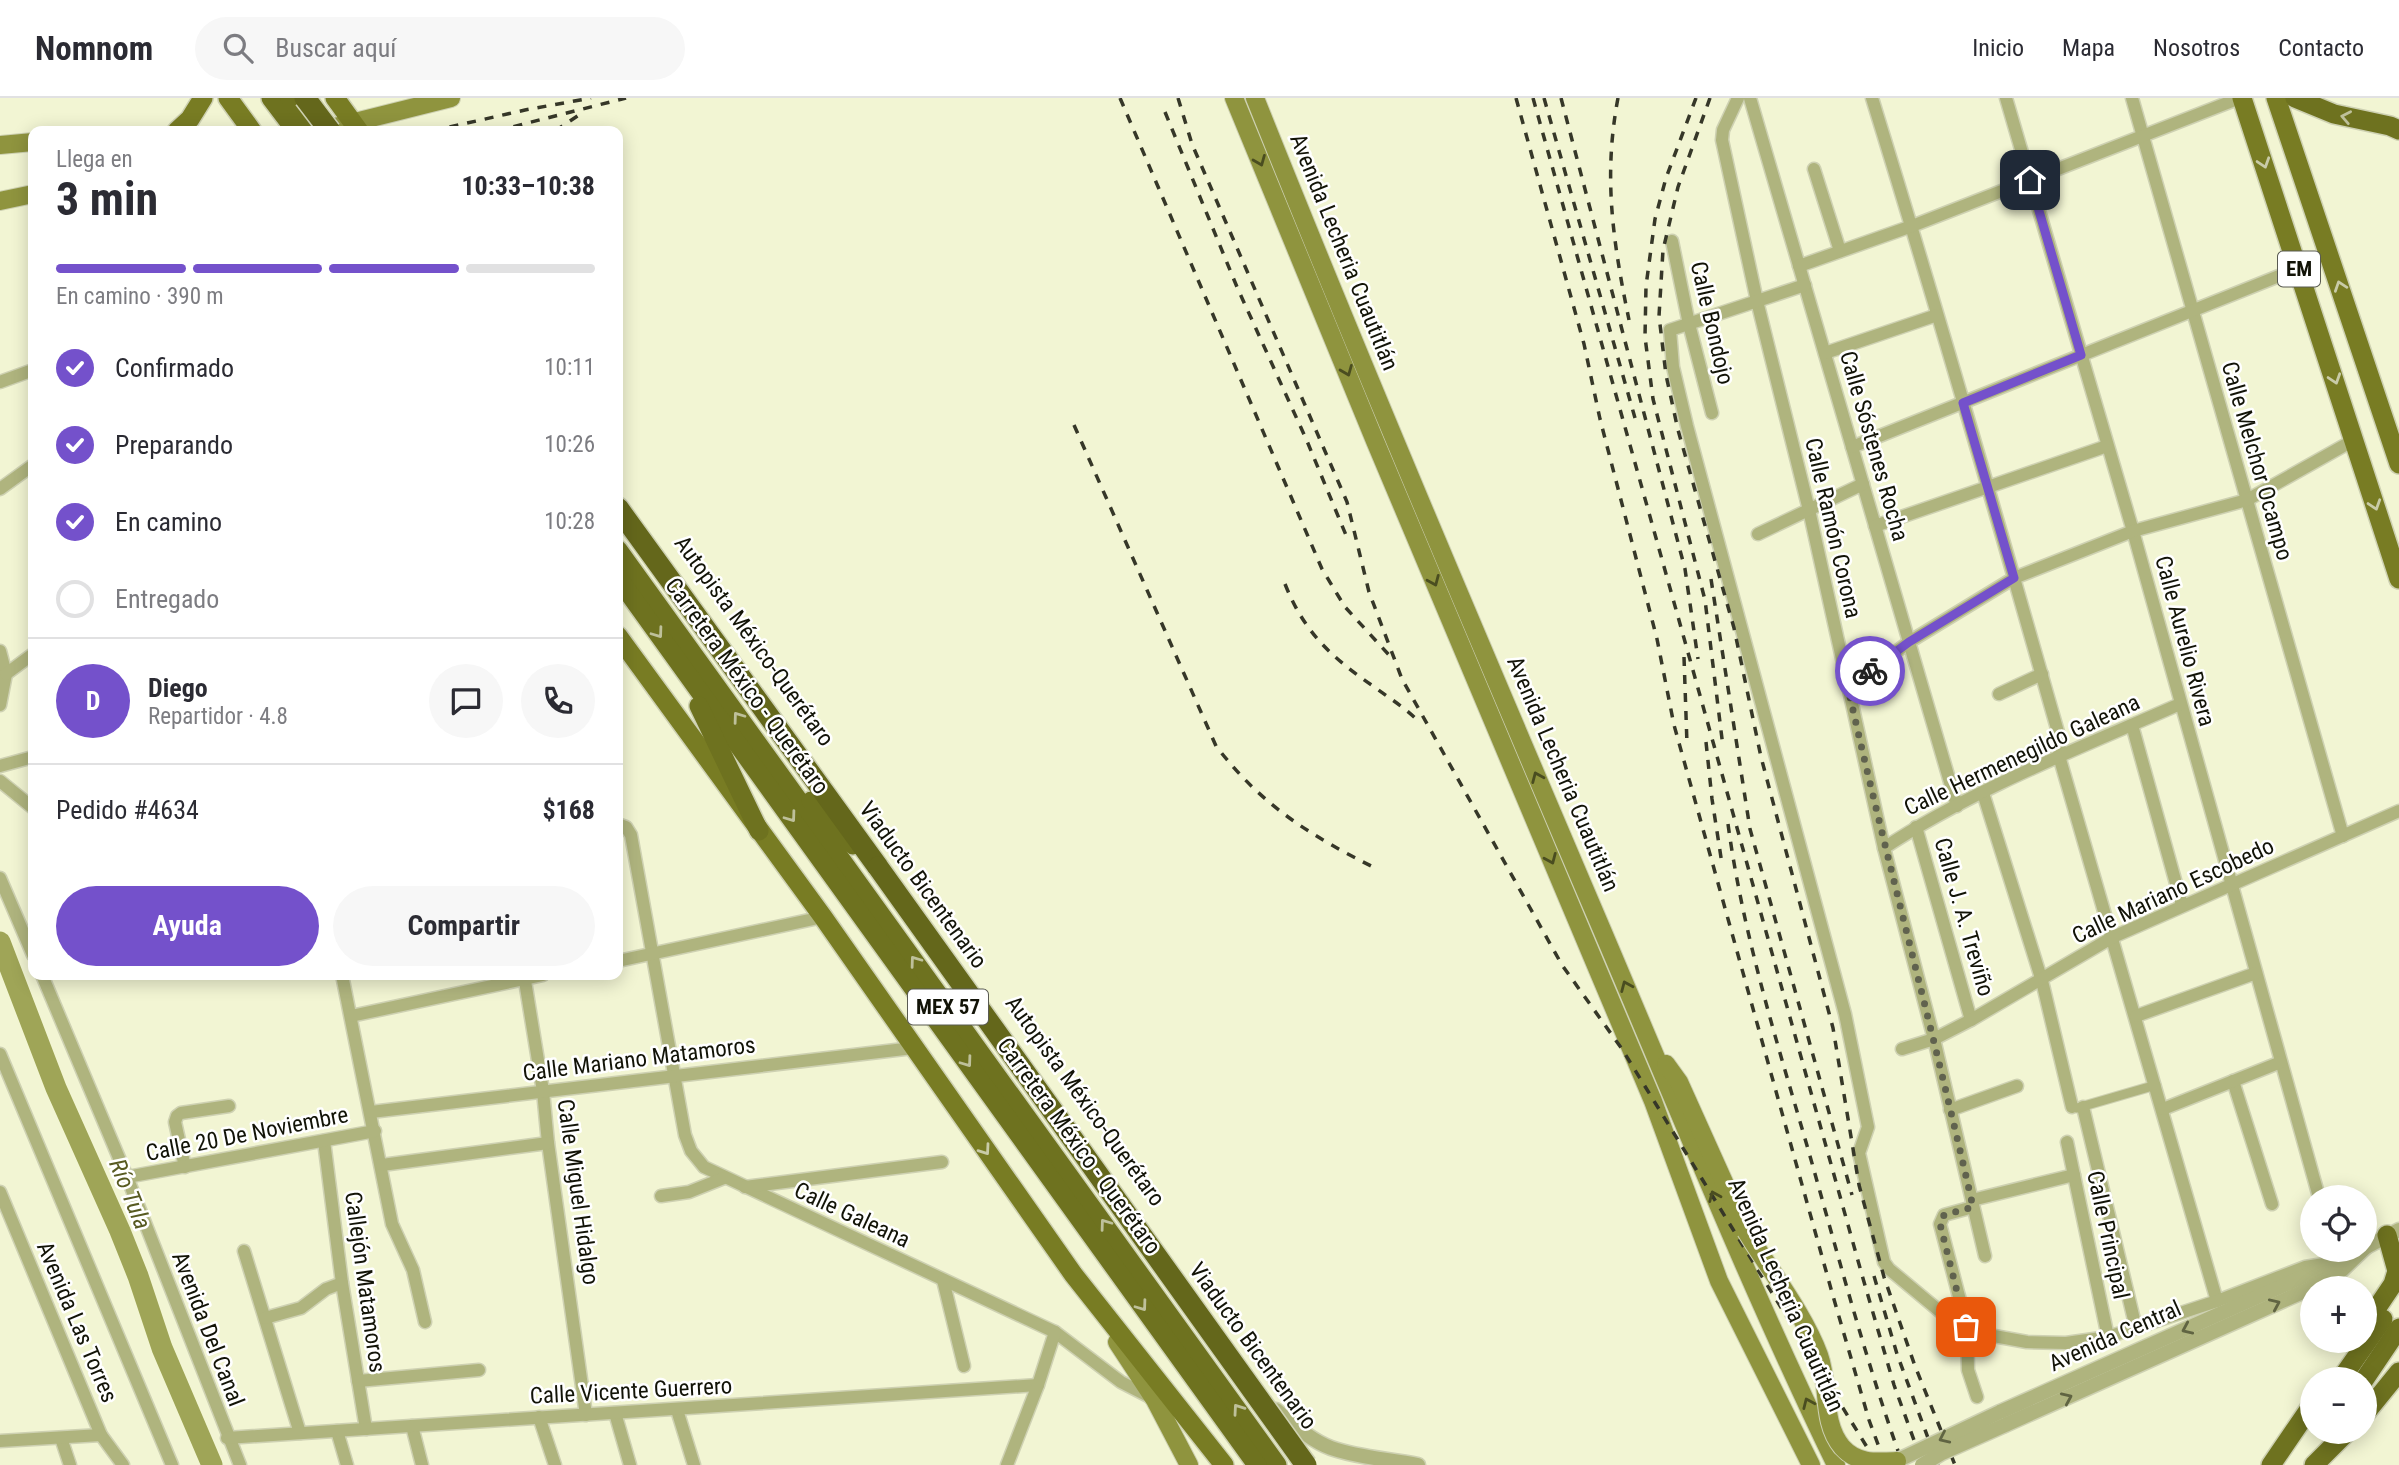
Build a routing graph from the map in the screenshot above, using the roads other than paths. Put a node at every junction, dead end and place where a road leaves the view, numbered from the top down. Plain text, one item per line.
1 (203, 98) edge
2 (228, 98) edge
3 (305, 98) edge
4 (320, 98) edge
5 (335, 98) edge
6 (451, 98) edge
7 (1234, 98) edge
8 (1255, 98) edge
9 (1738, 98) edge
10 (1750, 98) edge
11 (1872, 98) edge
12 (2006, 98) edge
13 (2132, 98) edge
14 (2241, 98) edge
15 (2276, 98) edge
16 (2295, 98) edge
17 (278, 99) edge
18 (182, 126) edge
19 (248, 126) edge
20 (293, 126) edge
21 (311, 126) edge
22 (326, 126) edge
23 (350, 126) edge
24 (351, 126) edge
25 (359, 126) edge
26 (2399, 130) edge
27 (2142, 136) junction
28 (28, 142) edge
29 (0, 145) edge
30 (1814, 169) dead end
31 (2030, 180) junction
32 (28, 195) edge
33 (0, 201) edge
34 (1912, 226) junction
35 (1672, 242) dead end
36 (1840, 251) junction
37 (1799, 266) junction
38 (2299, 268) junction
39 (1804, 285) junction
40 (1757, 301) junction
41 (2192, 310) junction
42 (1937, 315) junction
43 (1689, 324) junction
44 (1825, 353) junction
45 (2081, 355) junction
46 (28, 372) edge
47 (0, 382) edge
48 (1963, 403) junction
49 (1712, 413) dead end
50 (2392, 426) edge
51 (1383, 438) junction
52 (2354, 440) junction
53 (2107, 446) junction
54 (1852, 447) junction
55 (2399, 464) edge
56 (28, 469) edge
57 (1863, 484) junction
58 (1988, 488) junction
59 (0, 489) edge
60 (2246, 500) junction
61 (623, 501) edge
62 (1809, 510) junction
63 (623, 515) edge
64 (1875, 526) junction
65 (2133, 531) junction
66 (1758, 534) dead end
67 (623, 557) edge
68 (2014, 578) junction
69 (2399, 579) edge
70 (623, 585) edge
71 (1909, 642) junction
72 (623, 643) edge
73 (0, 651) edge
74 (28, 658) edge
75 (676, 658) junction
76 (6, 674) junction
77 (2042, 674) junction
78 (1848, 688) junction
79 (1999, 694) dead end
80 (0, 705) edge
81 (2180, 705) junction
82 (2132, 726) junction
83 (759, 745) junction
84 (2059, 756) junction
85 (28, 758) edge
86 (0, 766) edge
87 (0, 781) edge
88 (1983, 793) junction
89 (28, 804) edge
90 (1957, 806) junction
91 (2399, 811) edge
92 (623, 826) edge
93 (1916, 827) junction
94 (760, 831) junction
95 (2343, 836) junction
96 (1884, 848) junction
97 (0, 878) edge
98 (2231, 884) junction
99 (2182, 905) junction
100 (914, 913) junction
101 (823, 917) junction
102 (2113, 937) junction
103 (28, 943) edge
104 (654, 955) junction
105 (623, 960) edge
106 (2256, 973) junction
107 (44, 980) edge
108 (343, 980) edge
109 (507, 980) edge
110 (525, 980) edge
111 (2042, 981) junction
112 (351, 1016) junction
113 (2136, 1016) junction
114 (1971, 1020) junction
115 (1649, 1039) junction
116 (1934, 1039) junction
117 (913, 1048) junction
118 (1902, 1049) dead end
119 (0, 1055) edge
120 (2281, 1062) junction
121 (674, 1076) junction
122 (2233, 1081) junction
123 (2156, 1085) junction
124 (2017, 1086) dead end
125 (543, 1091) junction
126 (229, 1106) dead end
127 (2077, 1107) junction
128 (2163, 1109) junction
129 (1951, 1110) junction
130 (371, 1112) junction
131 (1067, 1118) junction
132 (375, 1131) junction
133 (324, 1141) junction
134 (2067, 1142) dead end
135 (548, 1143) junction
136 (942, 1162) dead end
137 (382, 1166) junction
138 (185, 1167) junction
139 (2074, 1175) junction
140 (127, 1177) junction
141 (724, 1178) junction
142 (2316, 1185) edge
143 (744, 1187) junction
144 (0, 1192) edge
145 (661, 1196) dead end
146 (1973, 1203) junction
147 (2272, 1204) dead end
148 (2393, 1233) edge
149 (2377, 1241) edge
150 (244, 1251) dead end
151 (1985, 1256) dead end
152 (2319, 1262) edge
153 (2324, 1262) edge
154 (2350, 1262) edge
155 (1073, 1274) junction
156 (943, 1280) junction
157 (342, 1283) junction
158 (2392, 1296) edge
159 (2217, 1301) junction
160 (2377, 1313) edge
161 (265, 1318) junction
162 (425, 1322) dead end
163 (1966, 1327) junction
164 (2136, 1328) junction
165 (2399, 1328) edge
166 (1055, 1332) junction
167 (2108, 1337) junction
168 (1189, 1340) junction
169 (964, 1366) dead end
170 (2348, 1367) edge
171 (2373, 1367) edge
172 (479, 1370) dead end
173 (2399, 1375) edge
174 (358, 1381) junction
175 (1038, 1385) junction
176 (1977, 1397) dead end
177 (1155, 1399) junction
178 (2377, 1400) edge
179 (1175, 1403) junction
180 (677, 1410) junction
181 (1276, 1410) junction
182 (615, 1413) junction
183 (586, 1415) junction
184 (539, 1417) junction
185 (2003, 1419) junction
186 (2300, 1423) edge
187 (412, 1426) junction
188 (366, 1429) junction
189 (337, 1431) junction
190 (300, 1433) junction
191 (102, 1435) junction
192 (61, 1438) junction
193 (227, 1438) junction
194 (2300, 1439) edge
195 (0, 1441) edge
196 (2322, 1444) edge
197 (2335, 1444) edge
198 (1892, 1463) edge
199 (1410, 1464) edge
200 (70, 1465) edge
201 (123, 1465) edge
202 (172, 1465) edge
203 (240, 1465) edge
204 (347, 1465) edge
205 (422, 1465) edge
206 (555, 1465) edge
207 (631, 1465) edge
208 (694, 1465) edge
209 (1007, 1465) edge
210 (1189, 1465) edge
211 (1224, 1465) edge
212 (1257, 1465) edge
213 (1277, 1465) edge
214 (1306, 1465) edge
215 (1317, 1465) edge
216 (1811, 1465) edge
217 (1836, 1465) edge
218 (1922, 1465) edge
219 (2271, 1465) edge
220 (2282, 1465) edge
221 (2307, 1465) edge
222 (2314, 1465) edge

1 - 18 main road
2 - 19 main road
3 - 22 highway, bridge
4 - 23 highway
5 - 24 main road
6 - 25 main road
7 -> 51 main road, Avenida Lecheria Cuautitlán
8 - 51 main road, Avenida Lecheria Cuautitlán
9 - 40 street, Calle Ramón Corona
10 - 37 street, Calle Sóstenes Rocha
11 - 34 street
12 - 31 street, Calle Aurelio Rivera
13 - 27 street, Calle Melchor Ocampo
14 - 27 street
14 -> 38 main road, EM
50 -> 15 main road, EM
26 -> 16 highway
17 - 20 highway
17 - 21 highway
27 - 31 street
27 - 41 street, Calle Melchor Ocampo
28 - 29 main road
30 - 36 street
31 - 34 street
31 - 45 street, Calle Aurelio Rivera
32 - 33 main road
34 - 36 street
34 - 42 street
35 - 43 street, Calle Bondojo
36 - 37 street
37 - 39 street, Calle Sóstenes Rocha
38 - 41 street
38 -> 52 main road, EM
39 - 40 street
39 - 44 street, Calle Sóstenes Rocha
40 - 43 street
40 - 62 street, Calle Ramón Corona
41 - 45 street
41 - 60 street, Calle Melchor Ocampo
42 - 44 street
42 - 48 street
43 - 49 street, Calle Bondojo
43 - 163 street
44 - 54 street, Calle Sóstenes Rocha
45 - 48 street
45 - 53 street, Calle Aurelio Rivera
46 - 47 street
48 - 54 street
48 - 58 street
50 - 55 main road, EM
115 -> 51 main road, Avenida Lecheria Cuautitlán
51 -> 216 main road, Avenida Lecheria Cuautitlán
52 - 60 street
52 -> 69 main road, EM
53 - 58 street
53 - 65 street, Calle Aurelio Rivera
54 - 57 street, Calle Sóstenes Rocha
56 - 59 street
57 - 62 street
57 - 64 street, Calle Sóstenes Rocha
58 - 64 street
58 - 68 street
60 - 65 street
60 - 95 street, Calle Melchor Ocampo
61 - 100 main road, Autopista México-Querétaro
62 - 66 street
62 - 78 street, Calle Ramón Corona
63 - 100 highway, Viaducto Bicentenario, bridge
64 - 71 street, Calle Sóstenes Rocha
65 - 68 street
65 - 81 street, Calle Aurelio Rivera
83 -> 67 highway, Carretera México - Querétaro / MEX 57
68 - 71 street
68 - 77 street
70 -> 75 highway, Carretera México - Querétaro / MEX 57
71 - 78 street
71 - 90 street, Calle Sóstenes Rocha
72 - 94 main road
73 - 76 street
74 - 76 street
75 - 94 highway
75 -> 212 highway, Carretera México - Querétaro / MEX 57
76 - 80 street
77 - 79 street
77 - 84 street
78 - 96 street, Calle Ramón Corona
81 - 82 street, Calle Hermenegildo Galeana
81 - 98 street, Calle Aurelio Rivera
82 - 84 street, Calle Hermenegildo Galeana
82 - 99 street
83 - 100 highway
168 -> 83 highway, Carretera México - Querétaro / MEX 57
84 - 88 street, Calle Hermenegildo Galeana
84 - 102 street
85 - 86 street
87 - 89 street
88 - 90 street, Calle Hermenegildo Galeana
88 - 111 street
90 - 93 street, Calle Hermenegildo Galeana
91 - 95 street, Calle Mariano Escobedo
92 - 104 street, Calle Galeana
93 - 96 street, Calle Hermenegildo Galeana
93 - 114 street, Calle J. A. Treviño
94 - 101 main road
95 - 98 street, Calle Mariano Escobedo
96 - 116 street, Calle Ramón Corona
97 - 103 street
98 - 99 street, Calle Mariano Escobedo
98 - 106 street, Calle Aurelio Rivera
99 - 102 street, Calle Mariano Escobedo
100 - 131 main road, Autopista México-Querétaro
100 - 214 highway, Viaducto Bicentenario, bridge
101 - 104 street
101 - 117 main road
102 - 111 street, Calle Mariano Escobedo
102 - 113 street
104 - 105 street
104 - 121 street, Calle Galeana
106 - 113 street
106 - 120 street, Calle Aurelio Rivera
107 - 140 street, Avenida Del Canal
108 - 112 street
109 - 112 street
110 - 125 street, Calle Miguel Hidalgo
111 - 114 street, Calle Mariano Escobedo
111 - 127 street
112 - 130 street
113 - 123 street
114 - 116 street, Calle Mariano Escobedo
115 - 198 main road, bridge
217 -> 115 main road, Avenida Lecheria Cuautitlán
116 - 118 street, Calle Mariano Escobedo
116 - 129 street, Calle Ramón Corona
117 - 121 street, Calle Mariano Matamoros
117 -> 155 main road
119 - 202 street
120 - 122 street
120 - 142 street, Calle Aurelio Rivera
121 - 125 street, Calle Mariano Matamoros
121 - 141 street, Calle Galeana
122 - 128 street
122 - 147 street
123 - 127 street
123 - 128 street
124 - 129 street
125 - 130 street, Calle Mariano Matamoros
125 - 135 street, Calle Miguel Hidalgo
126 - 138 street
127 - 164 street
128 - 159 street
129 - 146 street, Calle Ramón Corona
130 - 132 street
131 - 168 highway
131 - 181 main road, Autopista México-Querétaro
132 - 133 street, Calle 20 De Noviembre
132 - 137 street
133 - 138 street, Calle 20 De Noviembre
133 - 157 street, Callejón Matamoros
134 - 139 street, Calle Principal
135 - 137 street
135 - 183 street, Calle Miguel Hidalgo
136 - 143 street
137 - 162 street
138 - 140 street, Calle 20 De Noviembre
139 - 146 street
139 - 167 street, Calle Principal
140 - 193 street, Avenida Del Canal
141 - 143 street, Calle Galeana
141 - 145 street
143 - 156 street, Calle Galeana
144 - 191 street, Avenida Las Torres
146 - 151 street, Calle Ramón Corona
146 - 163 street
148 - 149 street, Avenida Central
148 - 158 highway
150 - 161 street
152 - 159 street
153 -> 185 street, Avenida Central
185 -> 154 street, Avenida Central
155 - 177 main road
155 - 179 main road
156 - 166 street, Calle Galeana
156 - 169 street
157 - 161 street
157 - 174 street, Callejón Matamoros
158 - 160 highway
158 - 170 highway
159 - 164 street
161 - 190 street
163 - 167 street
163 - 176 street
164 - 167 street
165 - 171 highway
166 - 175 street
166 - 177 street, Calle Galeana
213 -> 168 highway, Carretera México - Querétaro / MEX 57
172 - 174 street
173 - 178 highway
174 - 188 street, Callejón Matamoros
175 - 180 street, Calle Vicente Guerrero
175 - 209 street
177 - 179 street, Calle Galeana
177 - 210 main road
179 - 211 main road
180 - 182 street, Calle Vicente Guerrero
180 - 208 street
181 - 199 street
181 - 215 main road, Autopista México-Querétaro
182 - 183 street, Calle Vicente Guerrero
182 - 207 street
183 - 184 street, Calle Vicente Guerrero
184 - 187 street, Calle Vicente Guerrero
184 - 206 street
185 -> 198 street, Avenida Central, bridge
185 - 218 street, Avenida Central, bridge
186 - 219 highway
187 - 188 street, Calle Vicente Guerrero
187 - 205 street
188 - 189 street, Calle Vicente Guerrero
189 - 190 street, Calle Vicente Guerrero
189 - 204 street
190 - 193 street, Calle Vicente Guerrero
191 - 192 street
191 - 201 street, Avenida Las Torres
192 - 195 street
192 - 200 street
193 - 203 street, Avenida Del Canal
194 - 220 highway
196 - 221 highway
197 - 222 highway

